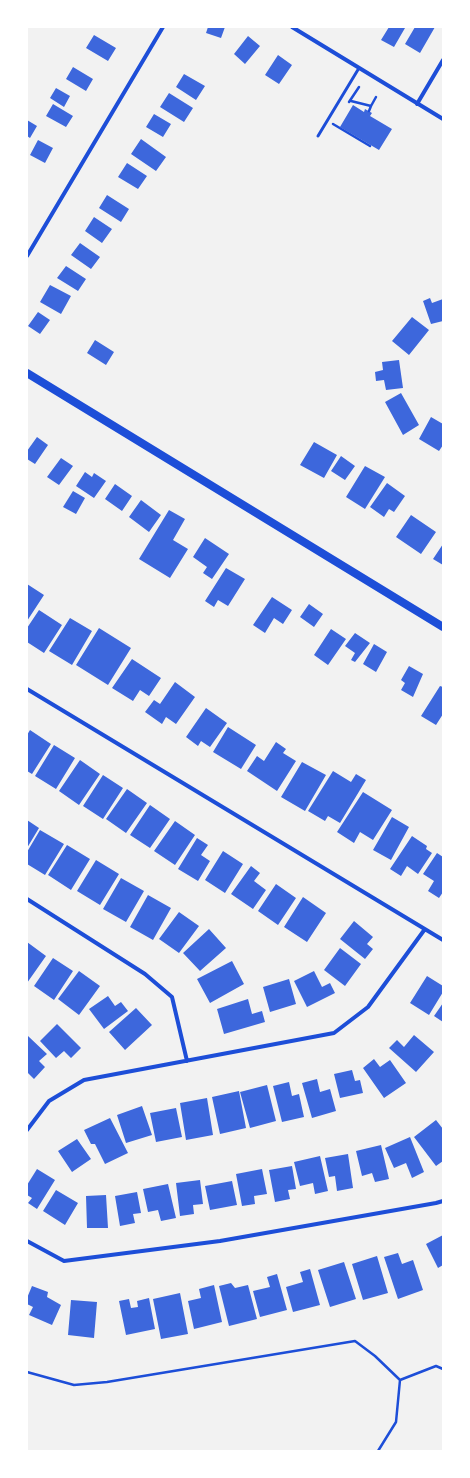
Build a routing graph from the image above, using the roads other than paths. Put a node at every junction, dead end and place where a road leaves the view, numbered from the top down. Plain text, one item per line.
1 (163, 27) edge
2 (292, 27) edge
3 (443, 60) edge
4 (359, 68) junction
5 (417, 104) junction
6 (443, 119) edge
7 (318, 136) dead end
8 (27, 256) edge
9 (27, 373) edge
10 (443, 627) edge
11 (27, 689) edge
12 (27, 899) edge
13 (425, 929) junction
14 (443, 940) edge
15 (187, 1061) junction
16 (27, 1130) edge
17 (443, 1201) edge
18 (27, 1242) edge

1 - 8 street
2 - 4 street
3 - 5 street
4 - 5 street
4 - 7 lane
5 - 6 street
9 - 10 main road
11 - 13 street
12 - 15 street
13 - 14 street
13 - 15 street
15 - 16 street
17 - 18 street

